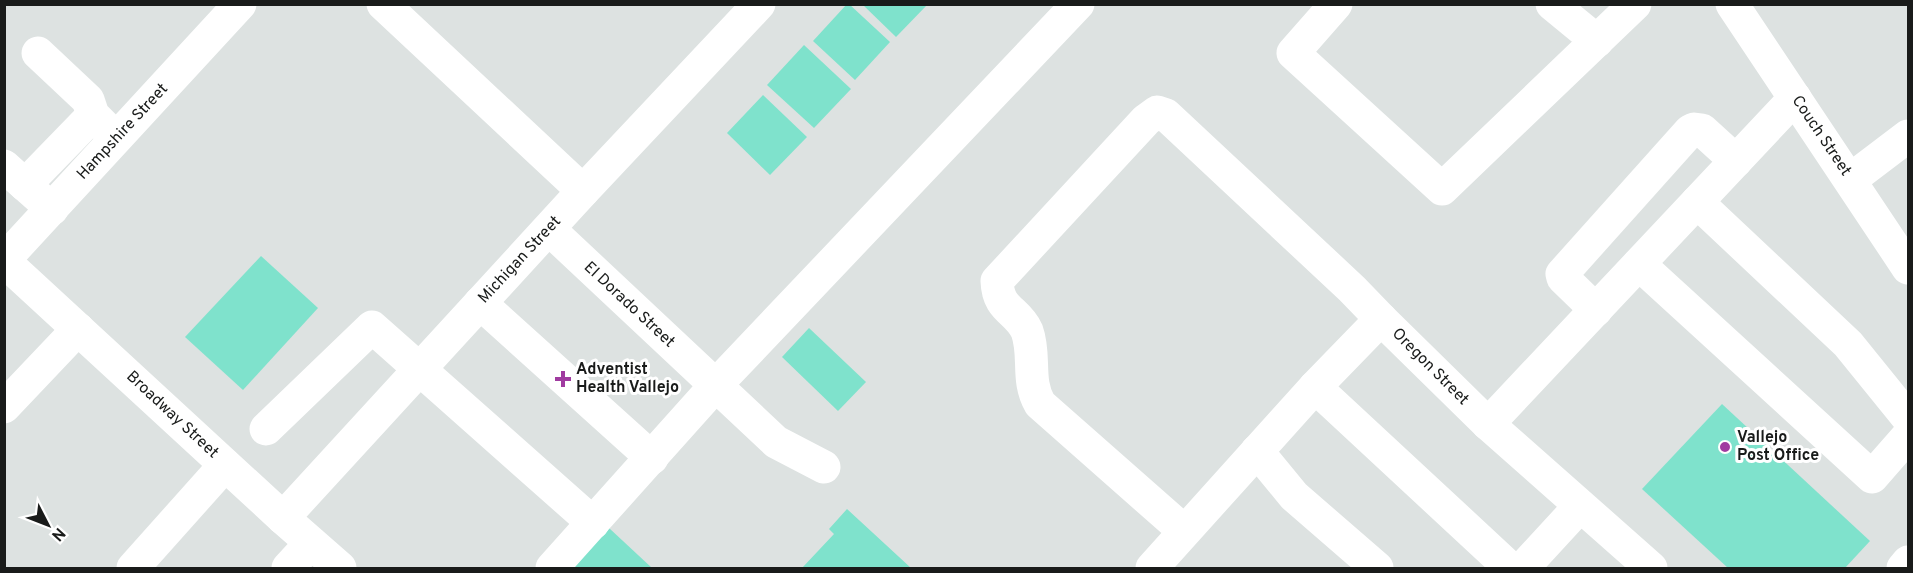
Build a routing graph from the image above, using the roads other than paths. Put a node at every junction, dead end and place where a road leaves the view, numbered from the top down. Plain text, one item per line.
1 (240, 4) edge
2 (383, 4) edge
3 (759, 4) edge
4 (1078, 4) edge
5 (1336, 4) edge
6 (1552, 4) edge
7 (1635, 4) edge
8 (1732, 4) edge
9 (1597, 41) junction
10 (38, 53) dead end
11 (1795, 98) junction
12 (93, 115) junction
13 (1908, 136) edge
14 (117, 138) junction
15 (1736, 161) junction
16 (15, 176) edge
17 (1850, 180) junction
18 (583, 191) junction
19 (1697, 202) junction
20 (52, 209) junction
21 (549, 229) junction
22 (4, 260) edge
23 (1639, 264) junction
24 (1908, 268) edge
25 (480, 303) junction
26 (1596, 310) junction
27 (1381, 319) junction
28 (78, 329) junction
29 (420, 369) junction
30 (715, 387) junction
31 (1315, 387) junction
32 (4, 407) edge
33 (1908, 418) edge
34 (1488, 424) junction
35 (266, 429) dead end
36 (1908, 436) edge
37 (1257, 451) junction
38 (652, 458) junction
39 (225, 465) junction
40 (824, 467) dead end
41 (1580, 506) junction
42 (283, 518) junction
43 (593, 523) junction
44 (1185, 531) junction
45 (311, 543) junction
46 (1908, 562) edge
47 (133, 568) edge
48 (288, 568) edge
49 (340, 568) edge
50 (552, 568) edge
51 (1152, 568) edge
52 (1377, 568) edge
53 (1510, 568) edge
54 (1523, 568) edge
55 (1651, 568) edge
56 (1903, 568) edge

1 - 14 street, Hampshire Street
2 - 18 street
3 - 18 street, Michigan Street
4 - 30 street
5 - 9 street
6 - 9 street
7 - 9 street
8 - 11 street, Couch Street
10 - 12 street
11 - 15 street
11 - 17 street, Couch Street
12 - 14 street
12 - 16 street
13 - 17 street
14 - 20 street, Hampshire Street
15 - 19 street
15 - 26 street
16 - 20 street
17 - 24 street, Couch Street
18 - 21 street, Michigan Street
19 - 23 street
19 - 33 street
20 - 22 street, Hampshire Street
21 - 25 street, Michigan Street
21 - 30 street, El Dorado Street
22 - 28 street, Broadway Street
23 - 26 street
23 - 36 street
25 - 29 street, Michigan Street
25 - 38 street
26 - 34 street
27 - 31 street, Oregon Street
27 - 34 street, Oregon Street
27 - 44 street
28 - 32 street
28 - 39 street, Broadway Street
29 - 35 street
29 - 42 street, Michigan Street
29 - 43 street
30 - 38 street
30 - 40 street, El Dorado Street
31 - 37 street, Oregon Street
31 - 53 street
34 - 41 street, Oregon Street
37 - 44 street, Oregon Street
37 - 52 street
38 - 43 street
39 - 42 street, Broadway Street
39 - 47 street
41 - 54 street
41 - 55 street, Oregon Street
42 - 45 street, Broadway Street
43 - 50 street
44 - 51 street, Oregon Street
45 - 48 street
45 - 49 street, Broadway Street
46 - 56 street

